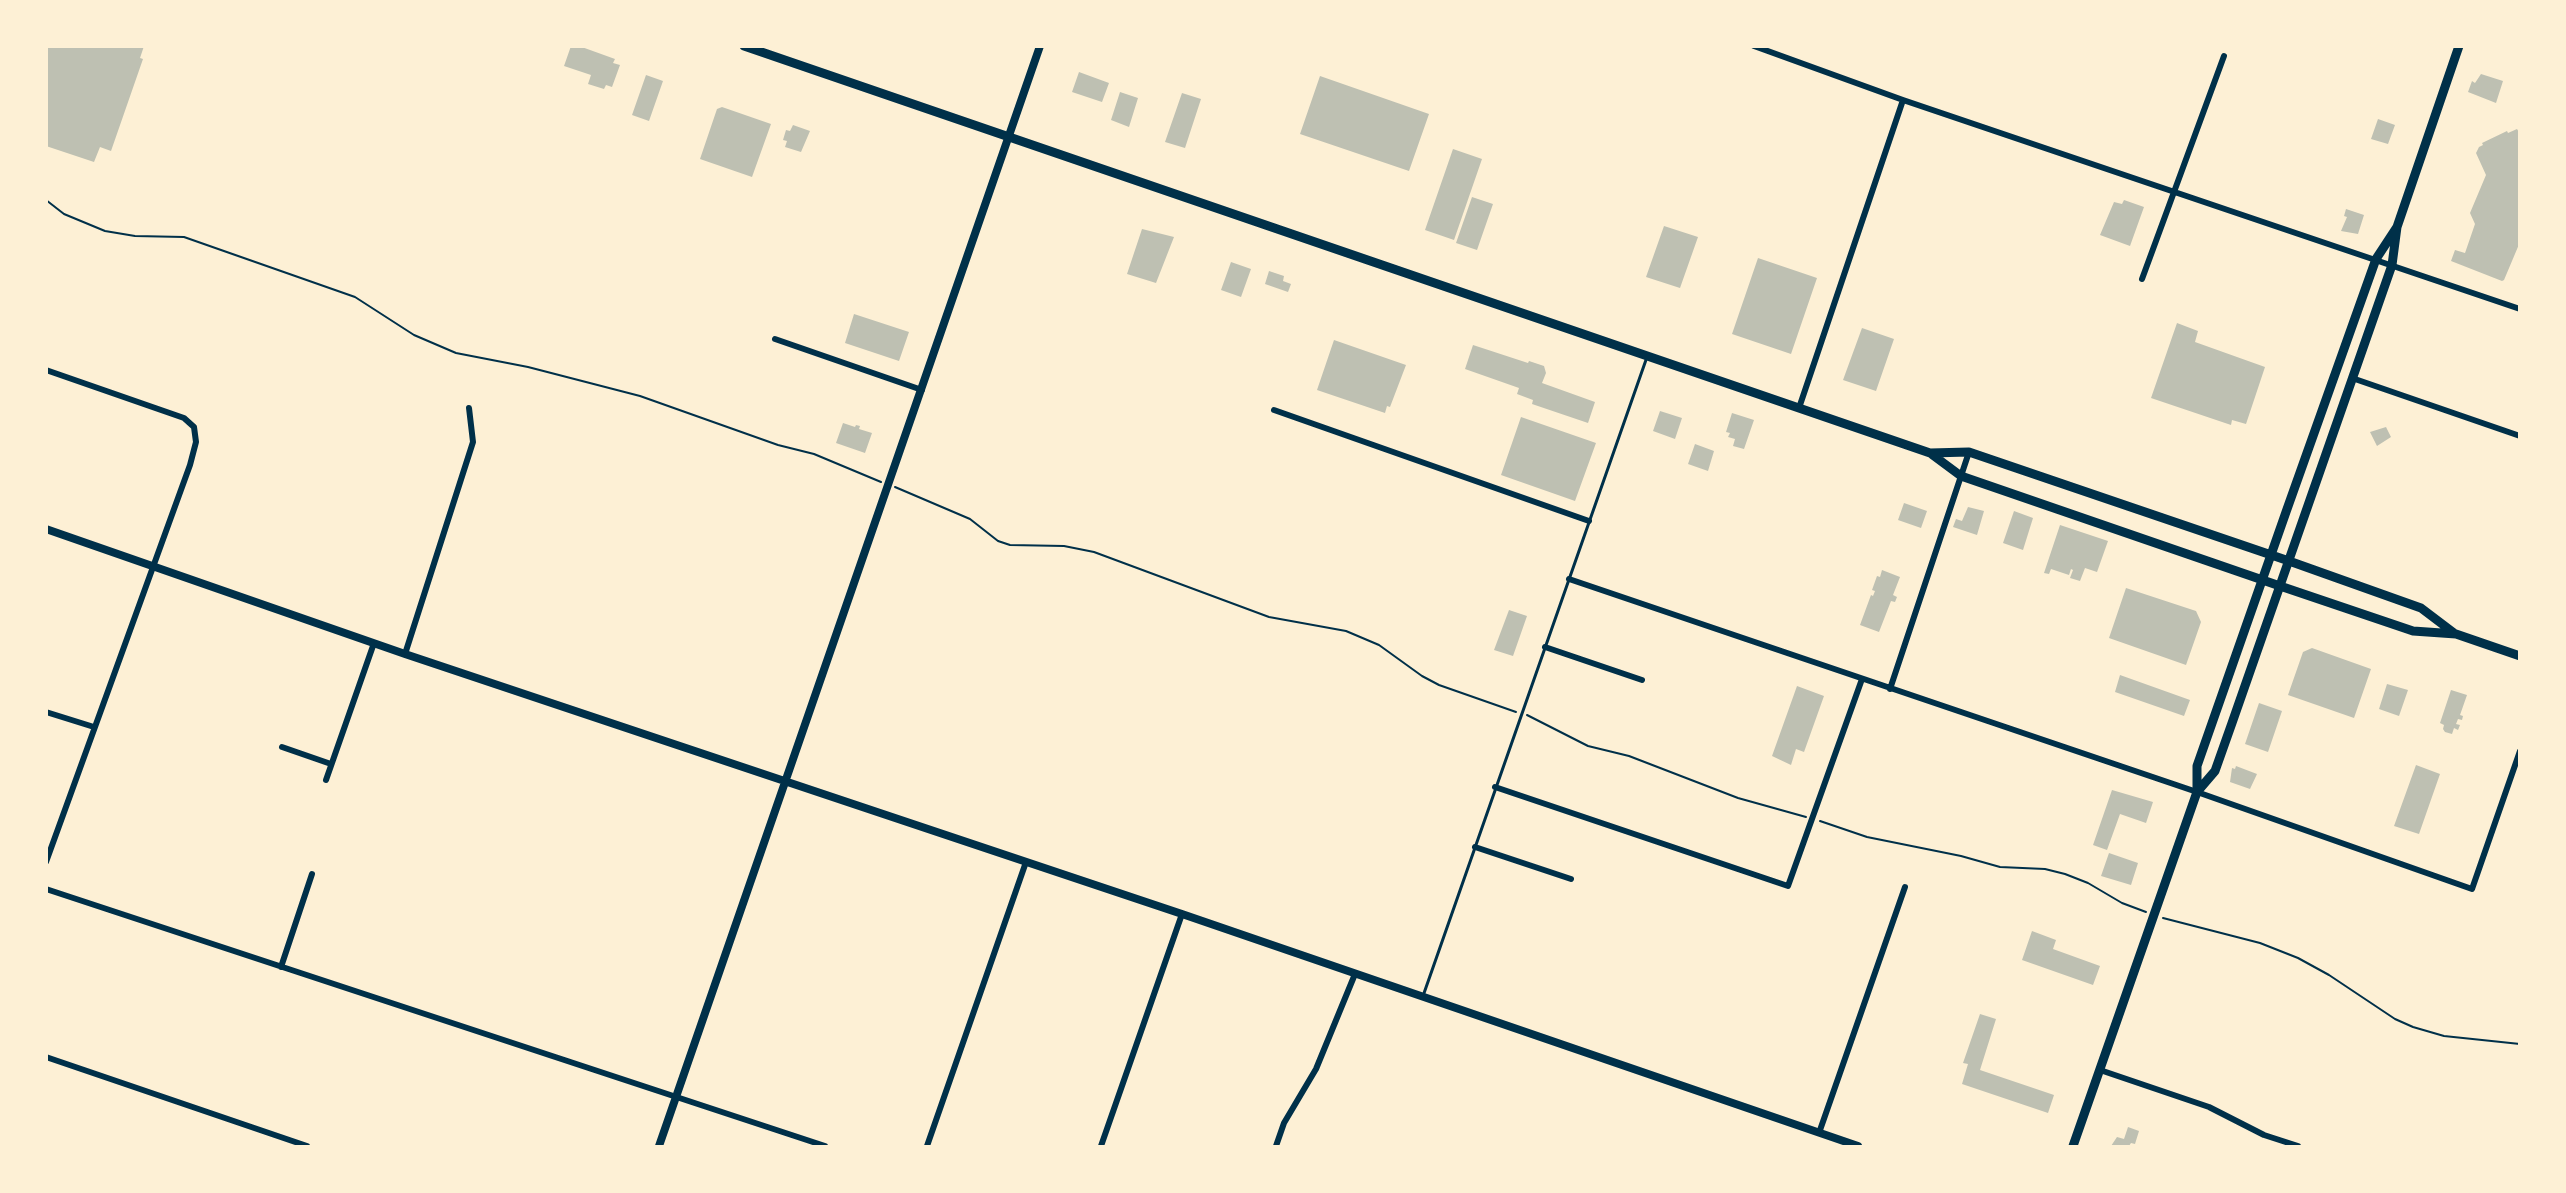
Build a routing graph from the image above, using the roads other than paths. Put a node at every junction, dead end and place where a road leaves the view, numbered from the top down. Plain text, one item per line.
1 (744, 46) edge
2 (1040, 46) edge
3 (1754, 46) edge
4 (2459, 46) edge
5 (2224, 56) dead end
6 (1903, 100) junction
7 (1008, 137) junction
8 (2174, 193) junction
9 (2397, 227) junction
10 (2376, 259) junction
11 (2392, 265) junction
12 (2142, 279) dead end
13 (2520, 309) edge
14 (775, 339) dead end
15 (1647, 355) junction
16 (46, 370) edge
17 (2352, 378) junction
18 (922, 390) junction
19 (469, 408) dead end
20 (1799, 408) junction
21 (1274, 410) dead end
22 (2520, 436) edge
23 (1969, 452) junction
24 (1930, 453) junction
25 (1961, 477) junction
26 (1589, 521) junction
27 (46, 529) edge
28 (2272, 555) junction
29 (2289, 561) junction
30 (152, 564) junction
31 (1569, 579) junction
32 (2263, 580) junction
33 (2280, 586) junction
34 (2456, 634) junction
35 (374, 643) junction
36 (1545, 647) junction
37 (405, 654) junction
38 (2520, 656) edge
39 (1863, 679) junction
40 (1642, 680) dead end
41 (1890, 689) junction
42 (46, 712) edge
43 (94, 728) junction
44 (282, 747) dead end
45 (2520, 751) edge
46 (331, 764) junction
47 (326, 780) dead end
48 (787, 781) junction
49 (1495, 787) junction
50 (2197, 792) junction
51 (1475, 847) junction
52 (46, 862) edge
53 (1026, 862) junction
54 (312, 874) dead end
55 (1571, 879) dead end
56 (1905, 887) dead end
57 (46, 889) edge
58 (1182, 914) junction
59 (281, 967) junction
60 (1355, 974) junction
61 (1422, 996) junction
62 (46, 1057) edge
63 (2100, 1070) junction
64 (676, 1098) junction
65 (1819, 1133) junction
66 (307, 1146) edge
67 (659, 1146) edge
68 (825, 1146) edge
69 (927, 1146) edge
70 (1101, 1146) edge
71 (1276, 1146) edge
72 (1858, 1146) edge
73 (2073, 1146) edge
74 (2298, 1146) edge

1 - 7 main road
2 - 7 street
3 - 6 street
4 - 9 main road
5 - 8 street
6 - 8 street
6 - 20 street
7 - 15 main road
7 - 18 street
8 - 10 street
8 - 12 street
9 - 10 main road
9 - 11 main road
10 - 11 street
10 - 28 main road
11 - 13 street
11 - 17 main road
14 - 18 street
15 - 20 main road
15 - 26 lane
16 - 30 street
17 - 22 street
17 - 29 main road
18 - 48 street
19 - 37 street
20 - 24 main road
21 - 26 street
23 - 24 main road
23 - 25 street
23 - 28 main road
24 - 25 main road
25 - 32 main road
25 - 41 street
26 - 31 lane
27 - 30 street
28 - 29 main road
28 - 32 main road
29 - 33 main road
29 - 34 main road
30 - 35 street
30 - 43 street
31 - 36 lane
31 - 39 street
32 - 33 main road
32 - 50 main road
33 - 34 main road
33 - 50 main road
34 - 38 main road
35 - 37 street
35 - 46 street
36 - 40 street
36 - 49 lane
37 - 48 street
39 - 41 street
39 - 49 street
41 - 50 street
42 - 43 street
43 - 52 street
44 - 46 street
45 - 50 street
46 - 47 street
48 - 53 street
48 - 64 street
49 - 51 lane
50 - 63 main road
51 - 55 street
51 - 61 lane
53 - 58 street
53 - 69 street
54 - 59 street
56 - 65 street
57 - 59 street
58 - 60 street
58 - 70 street
59 - 64 street
60 - 61 street
60 - 71 street
61 - 65 street
62 - 66 street
63 - 73 main road
63 - 74 street
64 - 67 street
64 - 68 street
65 - 72 street

